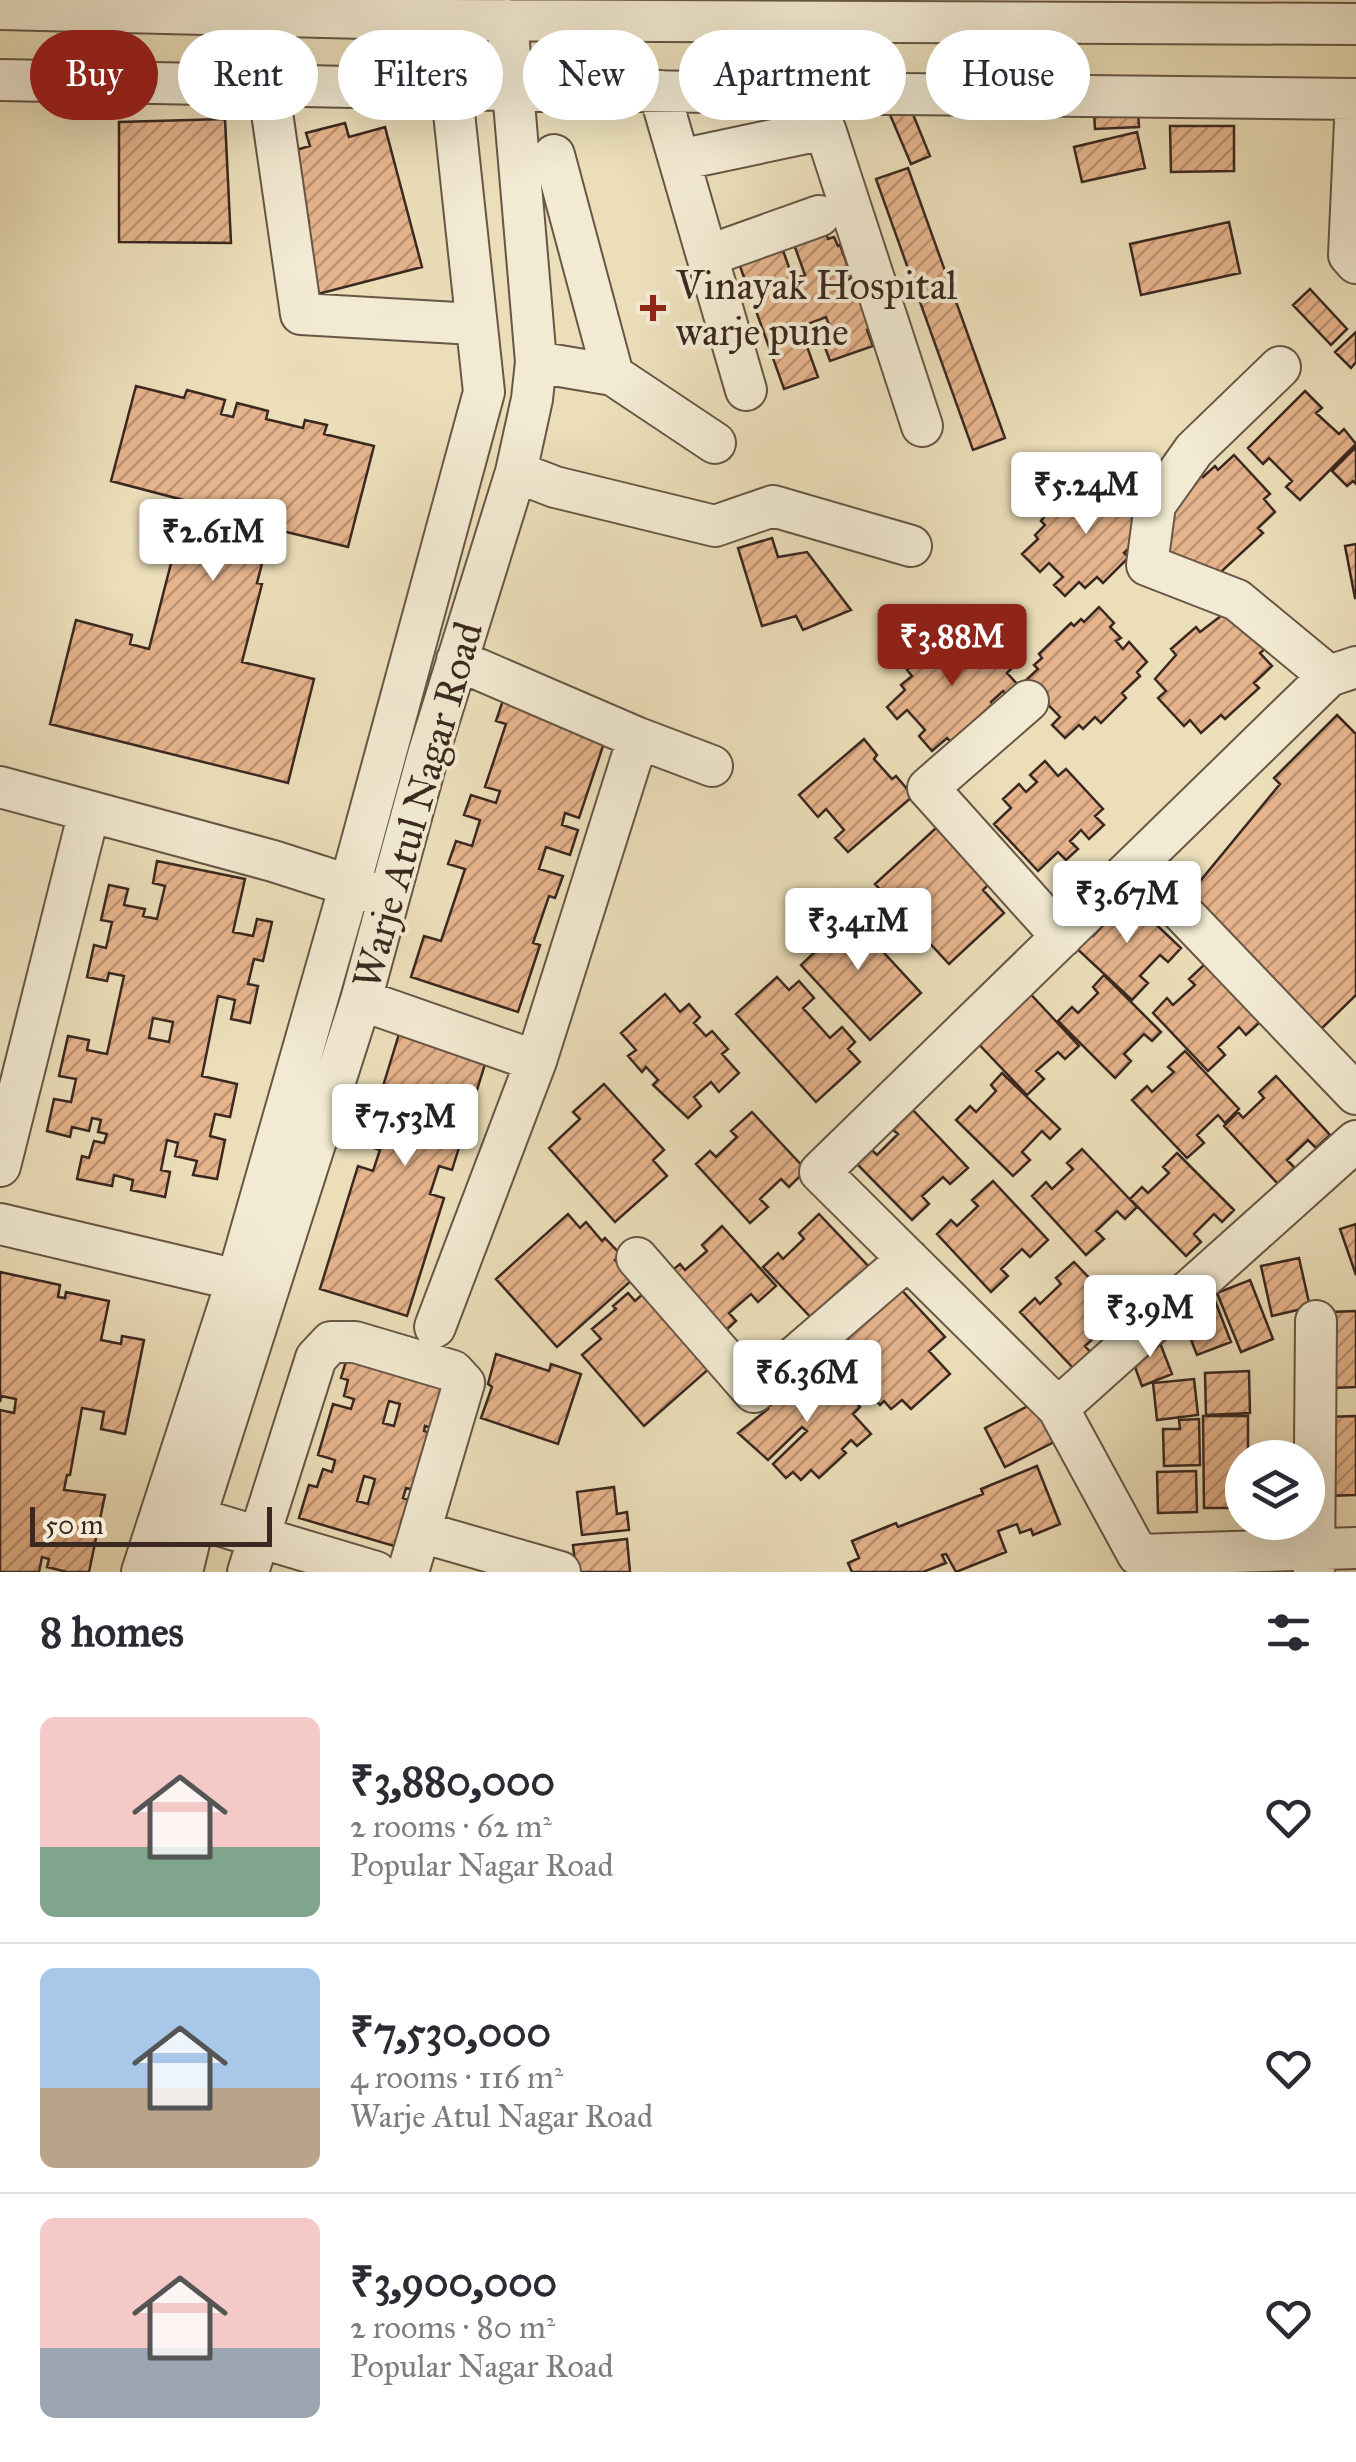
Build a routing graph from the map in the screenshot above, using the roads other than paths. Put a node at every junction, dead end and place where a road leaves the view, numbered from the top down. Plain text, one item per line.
1 (0, 9) edge
2 (444, 20) junction
3 (507, 20) junction
4 (1356, 24) edge
5 (445, 30) edge
6 (0, 80) edge
7 (178, 83) edge
8 (503, 89) edge
9 (510, 89) junction
10 (523, 89) edge
11 (659, 91) joint
12 (1356, 99) edge
13 (273, 120) edge
14 (455, 120) edge
15 (554, 155) dead end
16 (679, 160) junction
17 (818, 216) dead end
18 (707, 256) junction
19 (1356, 263) edge
20 (474, 324) junction
21 (1280, 367) dead end
22 (613, 375) junction
23 (534, 380) junction
24 (746, 390) dead end
25 (484, 392) junction
26 (922, 426) dead end
27 (715, 444) dead end
28 (516, 472) junction
29 (912, 546) dead end
30 (457, 660) junction
31 (1347, 674) edge
32 (1028, 701) dead end
33 (638, 738) junction
34 (712, 766) dead end
35 (0, 786) edge
36 (90, 812) junction
37 (1136, 864) junction
38 (350, 885) junction
39 (389, 898) junction
40 (1062, 936) junction
41 (361, 1000) junction
42 (536, 1061) junction
43 (1356, 1094) edge
44 (1356, 1141) edge
45 (0, 1166) edge
46 (0, 1224) edge
47 (638, 1258) dead end
48 (908, 1259) junction
49 (237, 1280) junction
50 (1316, 1321) dead end
51 (435, 1327) dead end
52 (1058, 1408) junction
53 (196, 1518) junction
54 (421, 1532) junction
55 (1356, 1548) edge
56 (254, 1555) edge
57 (1314, 1561) edge
58 (142, 1572) edge
59 (182, 1572) edge
60 (376, 1572) edge
61 (408, 1572) edge
62 (560, 1572) edge

1 - 2 street
2 - 3 street
2 - 5 street, Warje Atul Nagar Road
3 - 4 street
3 - 9 street, Warje Atul Nagar Road
6 - 7 street
8 - 9 street
9 - 10 street
9 - 23 street, Warje Atul Nagar Road
11 - 12 street
11 - 16 street
12 - 19 street
13 - 20 street
14 - 20 street, Warje Atul Nagar Road
15 - 22 street
16 - 18 street
16 - 26 street
17 - 18 street
18 - 24 street
20 - 25 street, Warje Atul Nagar Road
21 - 31 street
22 - 23 street
22 - 27 street
23 - 25 street
23 - 28 street, Warje Atul Nagar Road
25 - 38 street, Warje Atul Nagar Road
28 - 29 street
28 - 30 street, Warje Atul Nagar Road
30 - 33 street
30 - 39 street, Warje Atul Nagar Road
31 - 37 street
32 - 40 street
33 - 34 street
33 - 42 street
35 - 36 street
36 - 38 street
36 - 45 street
37 - 40 street
37 - 43 street
38 - 39 street
38 - 49 street, Warje Atul Nagar Road
39 - 41 street, Warje Atul Nagar Road
40 - 48 street
41 - 42 street
41 - 53 street, Warje Atul Nagar Road
42 - 51 street
44 - 52 street
46 - 49 street
47 - 48 street
48 - 52 street
49 - 58 street, Warje Atul Nagar Road
50 - 57 street
52 - 57 street
53 - 56 street
53 - 59 street, Warje Atul Nagar Road
54 - 56 street
54 - 61 street
54 - 62 street
55 - 57 street
56 - 60 street

